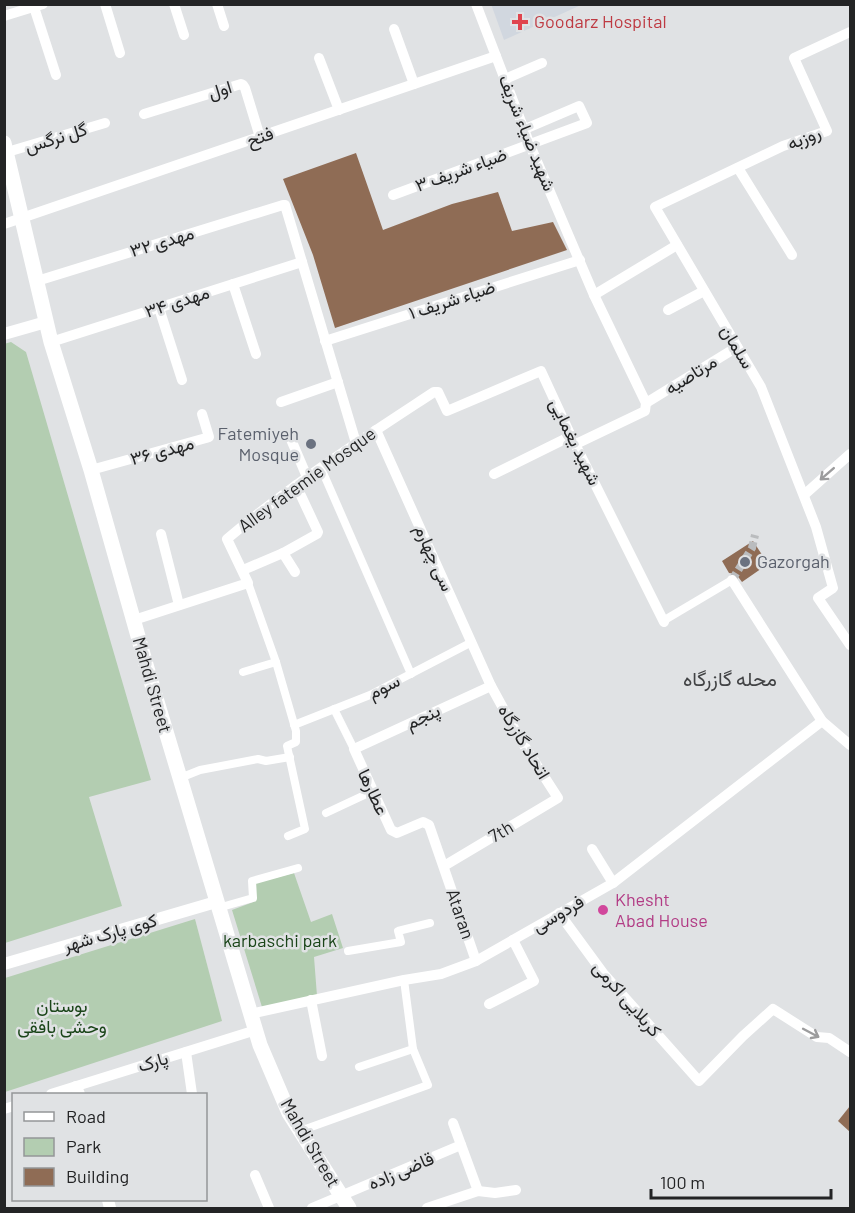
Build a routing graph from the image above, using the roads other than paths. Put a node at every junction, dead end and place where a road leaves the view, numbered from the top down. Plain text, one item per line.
1 (105, 4) edge
2 (174, 4) edge
3 (217, 4) edge
4 (476, 4) edge
5 (38, 6) edge
6 (4, 16) edge
7 (224, 26) dead end
8 (394, 29) dead end
9 (850, 32) edge
10 (184, 35) dead end
11 (120, 53) dead end
12 (496, 56) junction
13 (319, 57) dead end
14 (542, 63) dead end
15 (56, 75) dead end
16 (505, 79) junction
17 (414, 84) junction
18 (339, 110) junction
19 (144, 114) dead end
20 (105, 123) dead end
21 (525, 129) junction
22 (260, 137) junction
23 (530, 145) junction
24 (5, 150) edge
25 (738, 168) junction
26 (393, 195) dead end
27 (655, 207) joint
28 (23, 219) junction
29 (4, 224) edge
30 (677, 245) junction
31 (792, 255) dead end
32 (580, 260) junction
33 (302, 262) junction
34 (37, 281) junction
35 (233, 284) junction
36 (704, 291) junction
37 (594, 295) junction
38 (159, 308) junction
39 (668, 310) dead end
40 (46, 322) junction
41 (4, 334) edge
42 (325, 341) junction
43 (51, 342) junction
44 (737, 346) junction
45 (256, 354) dead end
46 (182, 380) dead end
47 (338, 382) junction
48 (438, 392) joint
49 (281, 402) dead end
50 (646, 403) junction
51 (202, 414) dead end
52 (376, 430) junction
53 (290, 437) dead end
54 (573, 440) junction
55 (356, 443) junction
56 (850, 454) edge
57 (321, 468) junction
58 (91, 470) junction
59 (494, 474) dead end
60 (307, 477) junction
61 (296, 485) junction
62 (804, 495) junction
63 (161, 534) dead end
64 (283, 553) junction
65 (243, 570) junction
66 (295, 572) dead end
67 (732, 580) joint
68 (248, 583) junction
69 (179, 605) junction
70 (134, 620) junction
71 (664, 622) joint
72 (472, 642) junction
73 (850, 645) edge
74 (276, 662) junction
75 (243, 672) dead end
76 (411, 674) junction
77 (491, 686) junction
78 (334, 709) junction
79 (822, 721) junction
80 (295, 728) junction
81 (850, 745) edge
82 (354, 749) junction
83 (290, 757) junction
84 (180, 778) junction
85 (373, 791) junction
86 (558, 798) joint
87 (326, 813) dead end
88 (288, 836) dead end
89 (592, 849) dead end
90 (444, 866) junction
91 (298, 868) dead end
92 (613, 883) junction
93 (217, 905) junction
94 (559, 913) junction
95 (430, 923) dead end
96 (513, 940) junction
97 (348, 951) dead end
98 (476, 961) junction
99 (4, 964) edge
100 (404, 980) junction
101 (311, 1000) junction
102 (489, 1004) dead end
103 (250, 1014) junction
104 (255, 1030) junction
105 (413, 1049) junction
106 (186, 1052) junction
107 (850, 1052) edge
108 (322, 1056) dead end
109 (359, 1067) dead end
110 (78, 1091) edge
111 (192, 1093) edge
112 (453, 1123) dead end
113 (300, 1131) junction
114 (461, 1145) junction
115 (255, 1175) dead end
116 (516, 1190) dead end
117 (478, 1191) junction
118 (345, 1202) edge
119 (269, 1209) edge
120 (312, 1209) edge
121 (427, 1209) edge

1 - 11 street
2 - 10 street
3 - 7 street
4 - 12 street, شهید ضیاء شریف
5 - 6 street
5 - 15 street
8 - 17 street
9 - 25 street, روزبه
12 - 16 street, شهید ضیاء شریف
12 - 17 street, فتح
13 - 18 street
14 - 16 street
16 - 21 street, شهید ضیاء شریف
17 - 18 street, فتح
18 - 22 street, فتح
19 - 22 street, اول
20 - 24 street, گل نرگس
21 - 23 street, شهید ضیاء شریف
21 - 23 street, ضیاء شریف ۳
22 - 28 street, فتح
23 - 26 street, ضیاء شریف ۳
23 - 32 street, شهید ضیاء شریف
24 - 28 main road, Mahdi Street
25 - 27 street, روزبه
25 - 31 street
27 - 30 street, سلمان
28 - 29 street, فتح
28 - 34 main road, Mahdi Street
30 - 36 street, سلمان
30 - 37 street
32 - 37 street, شهید ضیاء شریف
32 - 42 street, ضیاء شریف ۱
33 - 34 street, مهدی ۳۲
33 - 35 street, مهدی ۳۴
33 - 42 street
34 - 40 main road, Mahdi Street
35 - 38 street, مهدی ۳۴
35 - 45 street
36 - 39 street
36 - 44 street, سلمان
37 - 50 street, شهید ضیاء شریف
38 - 43 street, مهدی ۳۴
38 - 46 street
40 - 41 street
40 - 43 main road, Mahdi Street
42 - 47 street
43 - 58 main road, Mahdi Street
44 - 50 street, مرتاصیه
44 - 62 street, سلمان
47 - 49 street
47 - 55 street
48 - 52 street, Alley fatemie Mosque
48 - 54 street, شهید یغمایی
50 - 54 street, مرتاصیه
51 - 58 street, مهدی ۳۶
52 - 55 street, Alley fatemie Mosque
52 - 72 street, سی چهارم
53 - 60 street
54 - 59 street
54 - 71 street, شهید یغمایی
55 - 57 street, Alley fatemie Mosque
56 -> 62 street
57 - 60 street, Alley fatemie Mosque
57 - 76 street
58 - 70 main road, Mahdi Street
60 - 61 street, Alley fatemie Mosque
61 - 64 street
61 - 65 street, Alley fatemie Mosque
62 - 73 street, سلمان
63 - 69 street
64 - 65 street
64 - 66 street
65 - 68 street, Alley fatemie Mosque
67 - 71 street, شهید یغمایی
67 - 79 street
68 - 69 street
68 - 74 street
69 - 70 street
70 - 84 main road, Mahdi Street
72 - 76 street, سوم
72 - 77 street, سی چهارم
74 - 75 street
74 - 80 street
76 - 78 street, سوم
77 - 82 street, پنجم
77 - 86 street, اتحاد گازرگاه
78 - 80 street, سوم
78 - 82 street, عطارها
79 - 81 street
79 - 92 street, فردوسی
80 - 83 street
82 - 85 street, عطارها
83 - 84 street
83 - 88 street
84 - 93 main road, Mahdi Street
85 - 87 street
85 - 90 street, عطارها
86 - 90 street, 7th
89 - 92 street
90 - 98 street, Ataran
91 - 93 street
92 - 94 street, فردوسی
93 - 99 street, کوی پارک شهر
93 - 103 main road, Mahdi Street
94 - 96 street, فردوسی
94 -> 107 street, کربلایی اکرمی
95 - 97 street
96 - 98 street, فردوسی
96 - 102 street
98 - 100 street, فردوسی
100 - 101 street, فردوسی
100 - 105 street
101 - 103 street, فردوسی
101 - 108 street
103 - 104 main road, Mahdi Street
104 - 106 street, پارک
104 - 113 main road, Mahdi Street
105 - 109 street
105 - 113 street
106 - 110 street, پارک
106 - 111 street
112 - 114 street
113 - 118 main road, Mahdi Street
114 - 117 street
114 - 118 street, قاضی زاده
115 - 119 street
116 - 117 street
117 - 121 street
118 - 120 street, قاضی زاده

